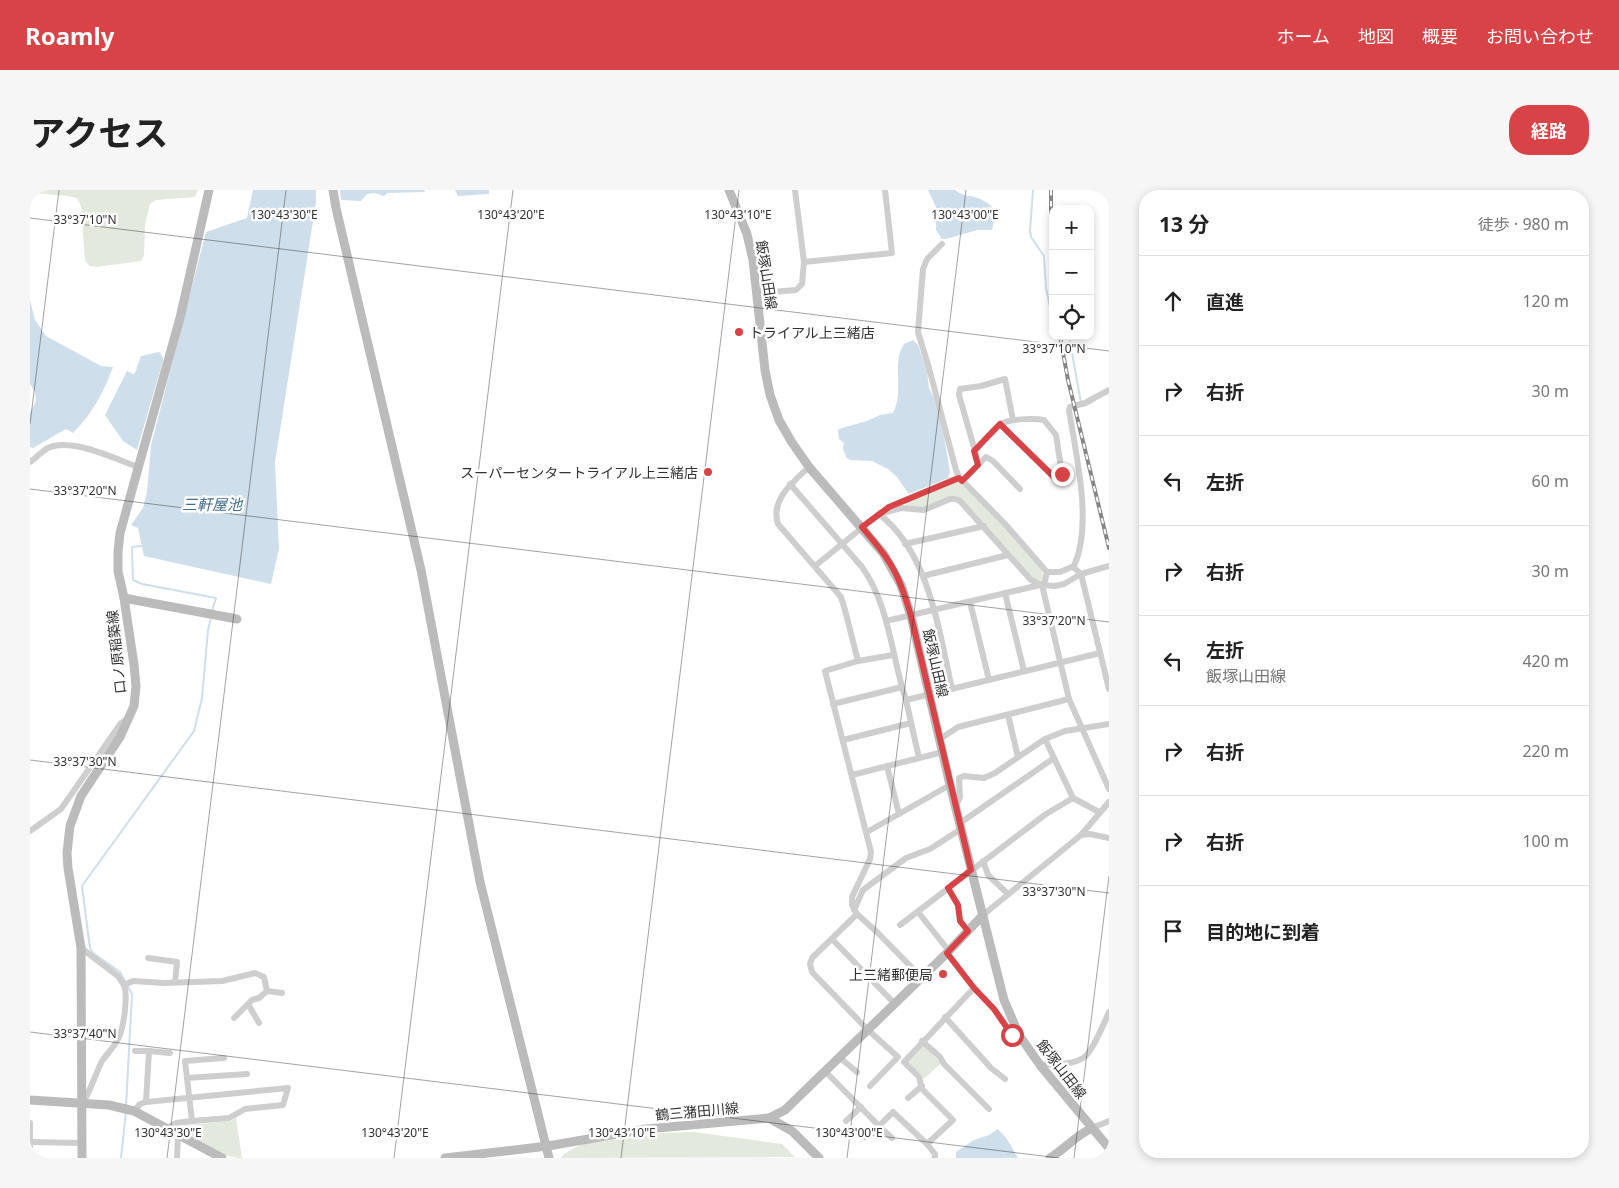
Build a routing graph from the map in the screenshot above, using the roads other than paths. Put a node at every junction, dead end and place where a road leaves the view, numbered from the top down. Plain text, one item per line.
1 (209, 190) edge
2 (333, 190) edge
3 (729, 190) edge
4 (795, 190) edge
5 (885, 190) edge
6 (942, 244) dead end
7 (804, 262) junction
8 (758, 294) junction
9 (1109, 390) edge
10 (1014, 420) junction
11 (1000, 424) junction
12 (974, 451) junction
13 (30, 462) edge
14 (978, 465) junction
15 (138, 467) junction
16 (809, 467) junction
17 (960, 479) junction
18 (790, 484) junction
19 (1020, 489) dead end
20 (878, 514) junction
21 (984, 526) junction
22 (862, 527) junction
23 (842, 544) junction
24 (905, 544) junction
25 (1008, 555) junction
26 (815, 566) junction
27 (1109, 566) edge
28 (1072, 567) junction
29 (1047, 572) junction
30 (1081, 574) junction
31 (923, 576) junction
32 (1042, 585) junction
33 (1005, 593) junction
34 (124, 598) junction
35 (970, 602) junction
36 (934, 610) junction
37 (911, 616) junction
38 (237, 619) dead end
39 (886, 621) junction
40 (1100, 653) junction
41 (893, 655) junction
42 (858, 661) junction
43 (1061, 662) junction
44 (1024, 671) junction
45 (989, 680) junction
46 (902, 687) junction
47 (952, 689) junction
48 (1109, 690) edge
49 (929, 695) junction
50 (1069, 699) junction
51 (906, 700) junction
52 (834, 704) junction
53 (1008, 714) junction
54 (130, 717) junction
55 (911, 723) junction
56 (1109, 724) edge
57 (1082, 728) junction
58 (940, 739) junction
59 (1045, 739) junction
60 (843, 740) junction
61 (943, 752) junction
62 (1018, 757) junction
63 (919, 758) junction
64 (1054, 758) junction
65 (887, 766) junction
66 (852, 775) junction
67 (1106, 775) edge
68 (950, 786) junction
69 (1109, 789) edge
70 (1073, 798) junction
71 (1109, 802) edge
72 (956, 806) junction
73 (1100, 812) junction
74 (899, 814) junction
75 (961, 826) junction
76 (30, 831) edge
77 (866, 832) junction
78 (1081, 835) junction
79 (1109, 838) edge
80 (983, 861) junction
81 (971, 870) junction
82 (948, 888) junction
83 (1008, 894) junction
84 (856, 912) junction
85 (918, 912) junction
86 (983, 915) junction
87 (900, 925) dead end
88 (968, 931) junction
89 (832, 939) junction
90 (81, 948) junction
91 (948, 952) junction
92 (148, 958) dead end
93 (921, 977) junction
94 (175, 982) junction
95 (124, 985) junction
96 (974, 988) junction
97 (267, 991) junction
98 (282, 993) dead end
99 (894, 1003) junction
100 (248, 1004) junction
101 (1109, 1012) edge
102 (945, 1017) junction
103 (234, 1018) dead end
104 (259, 1023) dead end
105 (867, 1030) junction
106 (1012, 1035) dead end
107 (922, 1041) junction
108 (135, 1051) dead end
109 (149, 1051) junction
110 (170, 1053) dead end
111 (839, 1057) junction
112 (224, 1058) dead end
113 (1040, 1065) junction
114 (825, 1071) junction
115 (857, 1072) dead end
116 (247, 1074) dead end
117 (187, 1078) junction
118 (1005, 1079) dead end
119 (870, 1086) dead end
120 (922, 1086) junction
121 (189, 1097) junction
122 (908, 1098) dead end
123 (30, 1100) edge
124 (146, 1102) junction
125 (82, 1104) junction
126 (860, 1107) junction
127 (989, 1109) dead end
128 (134, 1111) junction
129 (769, 1118) junction
130 (192, 1121) junction
131 (846, 1121) dead end
132 (1109, 1121) edge
133 (30, 1124) edge
134 (879, 1126) junction
135 (167, 1128) junction
136 (1092, 1128) junction
137 (178, 1134) junction
138 (864, 1136) dead end
139 (892, 1138) dead end
140 (30, 1142) edge
141 (82, 1143) junction
142 (927, 1144) junction
143 (548, 1146) junction
144 (1109, 1148) edge
145 (30, 1155) edge
146 (1055, 1157) edge
147 (82, 1158) edge
148 (177, 1158) edge
149 (222, 1158) edge
150 (445, 1158) edge
151 (550, 1158) edge
152 (819, 1158) edge
153 (935, 1158) edge

1 - 15 main road, 口ノ原稲築線
2 - 143 main road
3 - 8 main road, 飯塚山田線
4 - 7 street
5 - 7 street
6 - 17 street
7 - 8 street
8 - 16 main road, 飯塚山田線
9 - 28 street
10 - 11 street
10 - 11 street
10 - 12 street
11 - 12 street
12 - 14 street
13 - 15 street
14 - 17 street
14 - 19 street
15 - 34 main road, 口ノ原稲築線
16 - 18 street
16 - 22 main road, 飯塚山田線
17 - 20 street
17 - 29 street
18 - 23 street
18 - 26 street
20 - 21 street
20 - 22 street
20 - 24 street
21 - 24 street
21 - 25 street
22 - 23 street
22 - 37 main road, 飯塚山田線
23 - 26 street
23 - 39 street
24 - 31 street
25 - 31 street
25 - 32 street
26 - 42 street
27 - 30 street
28 - 29 street
28 - 30 street
29 - 32 street
30 - 32 street
30 - 40 street
31 - 36 street
32 - 33 street
32 - 43 street
33 - 35 street
33 - 44 street
34 - 38 main road
34 - 54 main road, 口ノ原稲築線
35 - 36 street
35 - 45 street
36 - 37 street
36 - 47 street
37 - 39 street
37 - 49 main road, 飯塚山田線
39 - 41 street
40 - 43 street
40 - 48 street
41 - 42 street
41 - 46 street
42 - 52 street
43 - 44 street
43 - 50 street
44 - 45 street
45 - 47 street
46 - 51 street
46 - 52 street
47 - 49 street
49 - 51 street
49 - 58 main road, 飯塚山田線
50 - 53 street
50 - 57 street
51 - 55 street
52 - 60 street
53 - 58 street
53 - 62 street
54 - 76 street
54 - 90 main road, 口ノ原稲築線
55 - 60 street
55 - 63 street
56 - 57 street
57 - 59 street
57 - 67 street
58 - 61 main road, 飯塚山田線
59 - 62 street
59 - 64 street
60 - 66 street
61 - 63 street
61 - 68 main road, 飯塚山田線
62 - 72 street
63 - 65 street
64 - 70 street
64 - 75 street
65 - 66 street
65 - 74 street
66 - 77 street
67 - 69 street
68 - 72 main road, 飯塚山田線
68 - 74 street
70 - 73 street
70 - 80 street
71 - 73 street
72 - 75 main road, 飯塚山田線
73 - 78 street
74 - 77 street
75 - 81 main road, 飯塚山田線
75 - 84 street
77 - 84 street
78 - 79 street
78 - 83 street
80 - 81 street
80 - 83 street
81 - 82 street
81 - 86 main road, 飯塚山田線
82 - 85 street
82 - 88 street
83 - 86 street
84 - 89 street
84 - 93 street
85 - 87 street
85 - 91 street
86 - 88 main road
86 - 113 main road, 飯塚山田線
88 - 91 main road
89 - 99 street
89 - 105 street
90 - 95 street
90 - 125 main road, 口ノ原稲築線
91 - 93 main road
91 - 96 street
92 - 94 street
93 - 99 main road
94 - 95 street
94 - 97 street
95 - 125 street
96 - 102 street
96 - 106 street
97 - 98 street
97 - 100 street
99 - 105 main road
100 - 103 street
100 - 104 street
101 - 113 street
102 - 107 street
102 - 118 street
105 - 111 main road
105 - 119 street
107 - 120 street
107 - 127 street
108 - 109 street
109 - 110 street
109 - 124 street
111 - 114 main road
111 - 115 street
112 - 117 street
113 - 136 main road, 飯塚山田線
114 - 126 street
114 - 129 main road
116 - 117 street
117 - 121 street
120 - 122 street
120 - 142 street
121 - 124 street
121 - 130 street
121 - 130 street
123 - 125 main road
124 - 128 street
125 - 128 main road
125 - 141 main road, 口ノ原稲築線
126 - 131 street
126 - 134 street
128 - 135 main road
129 - 143 main road, 鶴三潴田川線
129 - 152 main road
130 - 135 street
132 - 136 street
133 - 140 street
134 - 138 street
134 - 139 street
134 - 142 street
135 - 137 main road
136 - 144 main road, 飯塚山田線
136 - 146 main road
137 - 148 street
137 - 149 main road
140 - 141 street
140 - 145 street
141 - 147 main road, 口ノ原稲築線
142 - 153 street
143 - 150 main road, 鶴三潴田川線
143 - 151 main road

